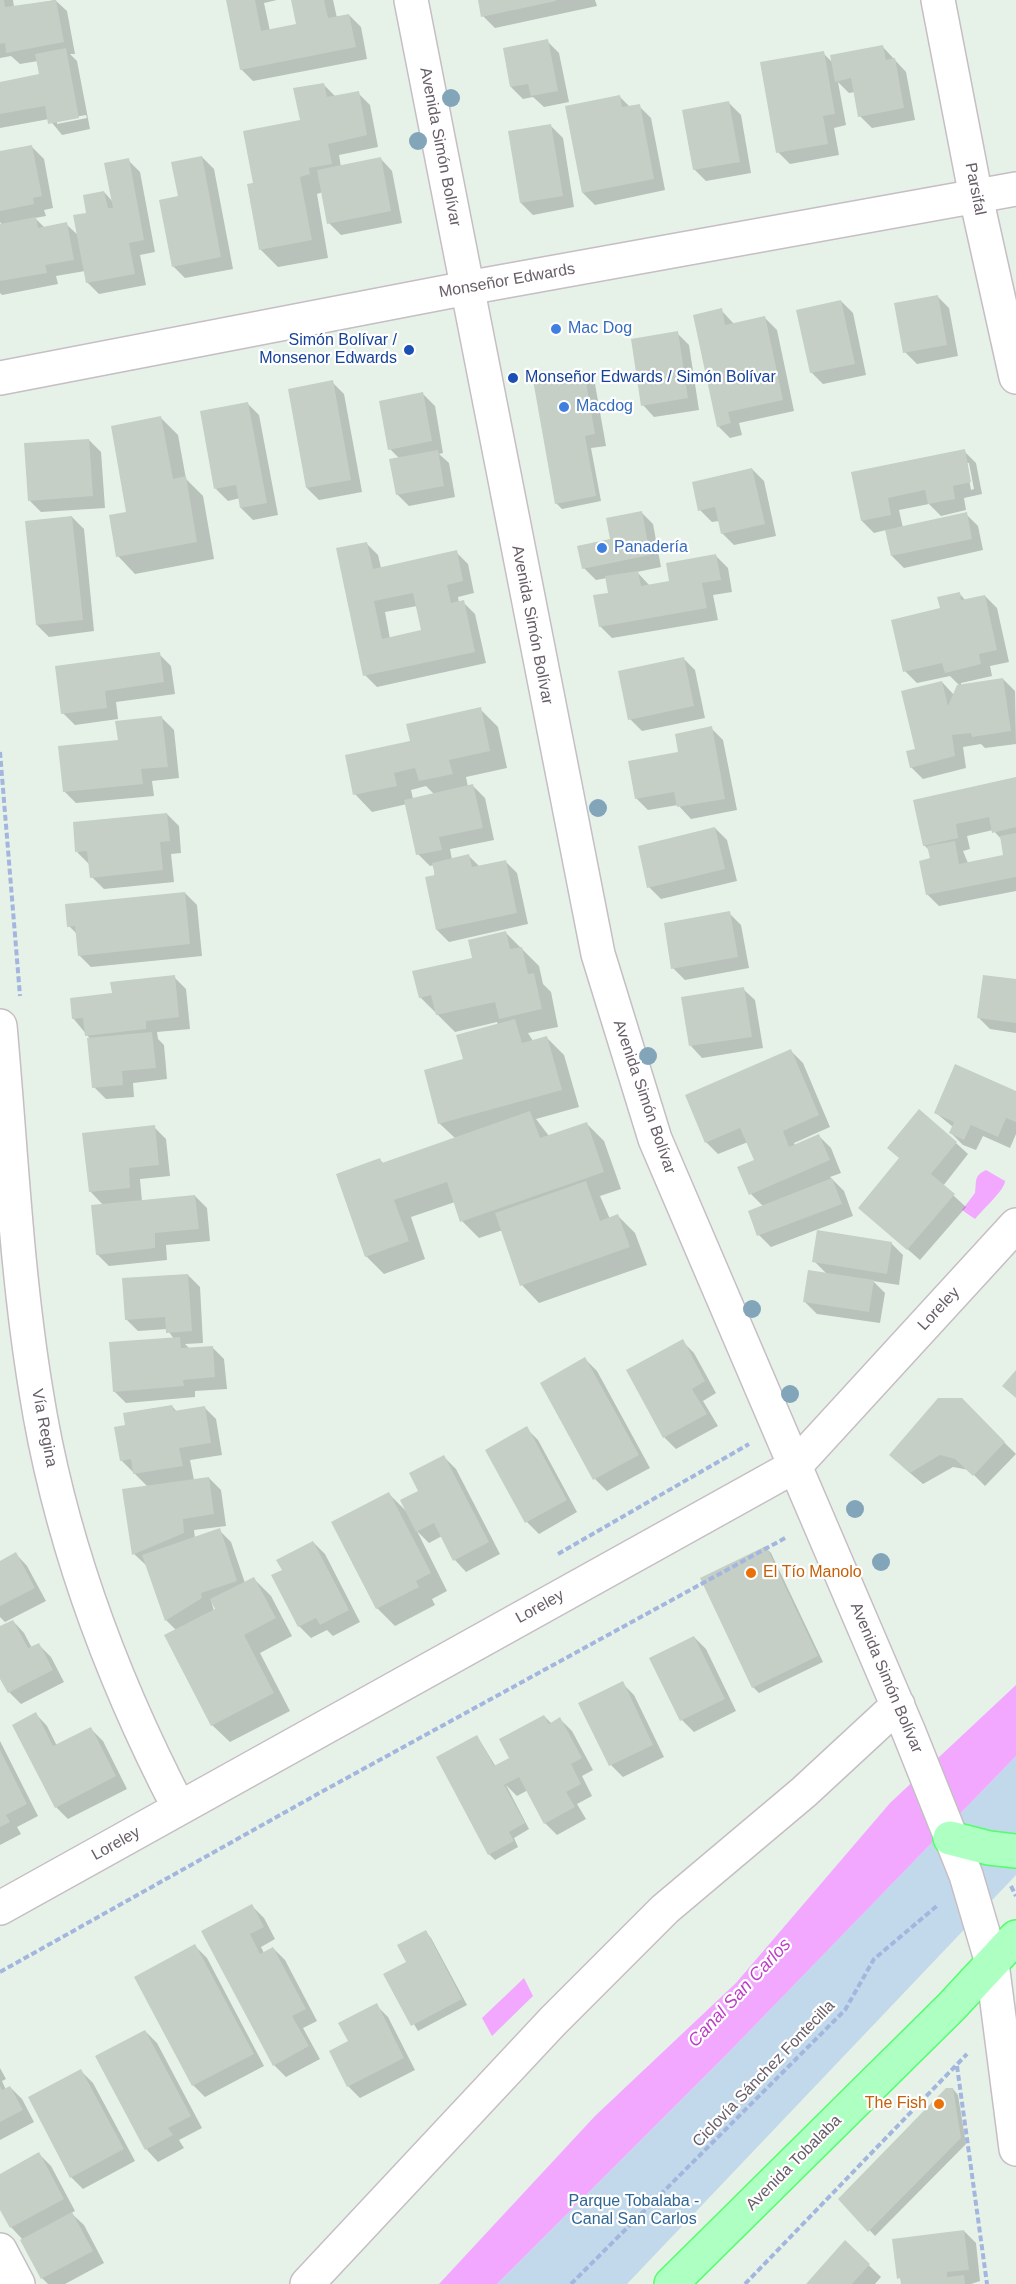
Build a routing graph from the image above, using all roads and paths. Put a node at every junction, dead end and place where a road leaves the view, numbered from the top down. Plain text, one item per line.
1 (411, 0) edge
2 (938, 0) edge
3 (1016, 189) edge
4 (976, 197) junction
5 (467, 288) junction
6 (1016, 377) edge
7 (0, 378) edge
8 (0, 752) edge
9 (10, 1014) edge
10 (1016, 1225) edge
11 (795, 1466) junction
12 (818, 1519) junction
13 (903, 1718) junction
14 (179, 1808) junction
15 (948, 1833) junction
16 (1016, 1851) edge
17 (966, 1875) junction
18 (0, 1908) edge
19 (1016, 1937) edge
20 (992, 1963) junction
21 (0, 1972) edge
22 (1000, 2022) junction
23 (957, 2066) junction
24 (1016, 2150) edge
25 (0, 2250) edge
26 (18, 2284) edge
27 (307, 2284) edge
28 (571, 2284) edge
29 (671, 2284) edge
30 (745, 2284) edge
31 (987, 2284) edge

1 - 5 street, Avenida Simón Bolívar
2 - 4 street, Parsifal
3 - 4 street, Monseñor Edwards
4 - 5 street, Monseñor Edwards
4 - 6 street, Parsifal
5 - 7 street, Monseñor Edwards
5 - 11 street, Avenida Simón Bolívar
8 - 9 path
9 - 14 street, Vía Regina
10 - 11 street, Loreley
11 - 12 street, Avenida Simón Bolívar
11 - 14 street, Loreley
12 - 13 street, Avenida Simón Bolívar
12 - 21 path
13 - 15 street, Avenida Simón Bolívar
13 - 27 street
14 - 18 street, Loreley
15 - 16 main road
15 - 17 street, Avenida Simón Bolívar
17 - 20 street, Avenida Simón Bolívar
17 - 28 path, Ciclovía Sánchez Fontecilla
19 - 20 main road, Avenida Tobalaba
20 - 22 street, Avenida Simón Bolívar
20 - 29 main road, Avenida Tobalaba
22 - 23 path
22 - 24 street, Avenida Simón Bolívar
23 - 30 path
23 - 31 path
25 - 26 street

